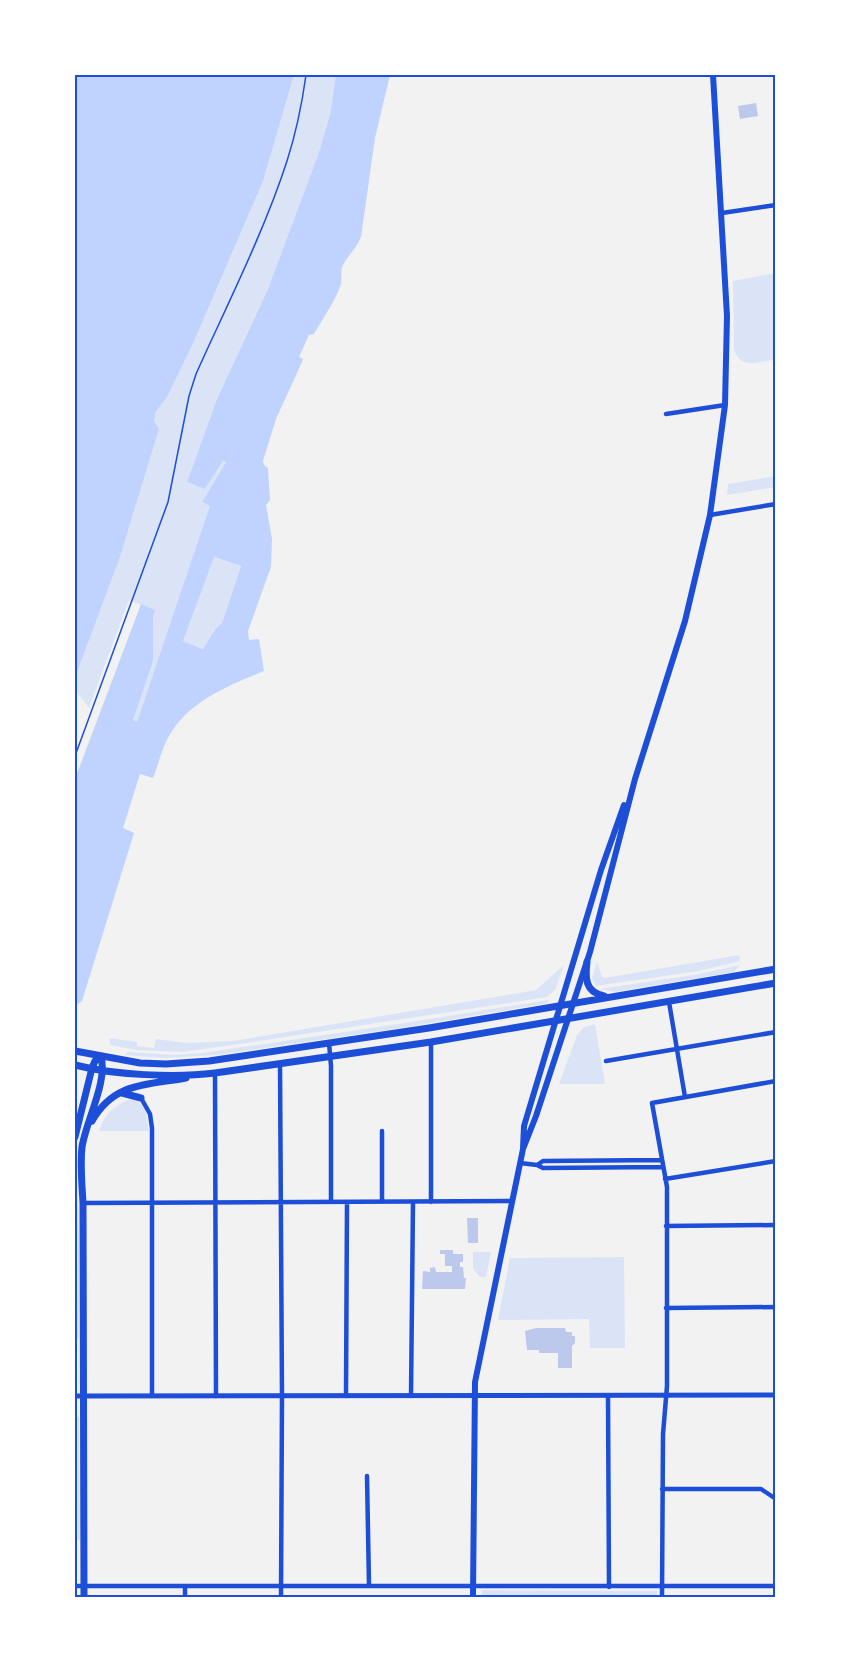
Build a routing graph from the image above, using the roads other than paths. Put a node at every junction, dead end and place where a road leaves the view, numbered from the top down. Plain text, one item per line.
1 (713, 75) edge
2 (776, 205) edge
3 (722, 213) junction
4 (724, 405) junction
5 (666, 414) dead end
6 (776, 504) edge
7 (710, 515) junction
8 (635, 779) junction
9 (587, 962) junction
10 (776, 969) edge
11 (750, 974) junction
12 (776, 983) edge
13 (754, 987) junction
14 (609, 997) junction
15 (669, 1002) junction
16 (574, 1003) junction
17 (561, 1005) junction
18 (569, 1019) junction
19 (556, 1021) junction
20 (776, 1032) edge
21 (431, 1042) junction
22 (329, 1043) junction
23 (677, 1049) junction
24 (75, 1051) edge
25 (101, 1057) junction
26 (330, 1057) junction
27 (606, 1061) dead end
28 (280, 1064) junction
29 (75, 1065) edge
30 (92, 1068) junction
31 (102, 1069) junction
32 (215, 1073) junction
33 (200, 1075) junction
34 (776, 1081) edge
35 (116, 1093) junction
36 (685, 1097) junction
37 (141, 1098) joint
38 (382, 1131) dead end
39 (85, 1132) junction
40 (75, 1137) edge
41 (523, 1149) junction
42 (628, 1160) junction
43 (662, 1160) junction
44 (583, 1161) junction
45 (776, 1161) edge
46 (519, 1163) junction
47 (537, 1165) junction
48 (663, 1167) junction
49 (583, 1168) junction
50 (629, 1168) junction
51 (666, 1179) junction
52 (511, 1201) junction
53 (215, 1202) junction
54 (281, 1202) junction
55 (331, 1202) junction
56 (346, 1202) junction
57 (382, 1202) junction
58 (413, 1202) junction
59 (431, 1202) junction
60 (83, 1203) junction
61 (151, 1203) junction
62 (776, 1225) edge
63 (666, 1226) junction
64 (776, 1307) edge
65 (666, 1308) junction
66 (665, 1394) junction
67 (776, 1395) edge
68 (79, 1396) edge
69 (152, 1396) junction
70 (216, 1396) junction
71 (282, 1396) junction
72 (346, 1396) junction
73 (411, 1396) junction
74 (474, 1396) junction
75 (608, 1396) junction
76 (367, 1476) dead end
77 (662, 1489) junction
78 (776, 1499) edge
79 (472, 1585) junction
80 (75, 1586) edge
81 (185, 1586) junction
82 (281, 1586) junction
83 (369, 1586) junction
84 (662, 1586) junction
85 (776, 1586) edge
86 (84, 1587) junction
87 (609, 1587) junction
88 (84, 1597) edge
89 (185, 1597) edge
90 (281, 1597) edge
91 (472, 1597) edge
92 (662, 1597) edge

1 - 3 main road
2 - 3 street
3 - 4 main road
4 - 5 street
4 - 7 main road
6 - 7 street
7 - 8 main road
8 - 9 main road
8 - 17 main road
9 - 14 main road
9 - 16 main road
10 - 11 main road
11 - 13 main road
11 - 14 main road
12 - 13 main road
13 - 15 main road
14 - 16 main road
15 - 18 main road
15 - 23 street
16 - 17 main road
16 - 18 main road
17 - 19 main road
17 - 22 main road
18 - 19 main road
18 - 41 main road
19 - 21 main road
19 - 41 main road
20 - 23 street
21 - 26 main road
21 - 59 street
22 - 25 main road
22 - 26 street
23 - 27 street
23 - 36 street
24 - 25 main road
25 - 30 main road
25 - 31 main road
26 - 28 main road
26 - 55 street
28 - 32 main road
28 - 54 street
29 - 30 main road
30 - 31 main road
30 - 40 main road
31 - 33 main road
31 - 39 main road
32 - 33 main road
32 - 53 street
33 - 35 main road
34 - 36 street
35 - 37 main road
35 - 39 main road
36 - 43 street
37 - 61 street
38 - 57 street
39 - 60 main road
41 - 46 main road
42 - 43 street
42 - 44 street
42 - 50 street
43 - 48 street
44 - 47 street
44 - 49 street
45 - 51 street
46 - 47 street
46 - 52 main road
47 - 49 street
48 - 50 street
48 - 51 street
49 - 50 street
51 - 63 street
52 - 59 street
52 - 74 main road
53 - 54 street
53 - 61 street
53 - 70 street
54 - 55 street
54 - 71 street
55 - 56 street
56 - 57 street
56 - 72 street
57 - 58 street
58 - 59 street
58 - 73 street
60 - 61 street
60 - 68 main road
61 - 69 street
62 - 63 street
63 - 65 street
64 - 65 street
65 - 66 street
66 - 67 street
66 - 75 street
66 - 77 street
68 - 69 street
68 - 86 main road
69 - 70 street
70 - 71 street
71 - 72 street
71 - 82 street
72 - 73 street
73 - 74 street
74 - 75 street
74 - 79 main road
75 - 87 street
76 - 83 street
77 - 78 street
77 - 84 street
79 - 83 street
79 - 87 street
79 - 91 main road
80 - 86 street
81 - 82 street
81 - 86 street
81 - 89 street
82 - 83 street
82 - 90 street
84 - 85 street
84 - 87 street
84 - 92 street
86 - 88 main road

